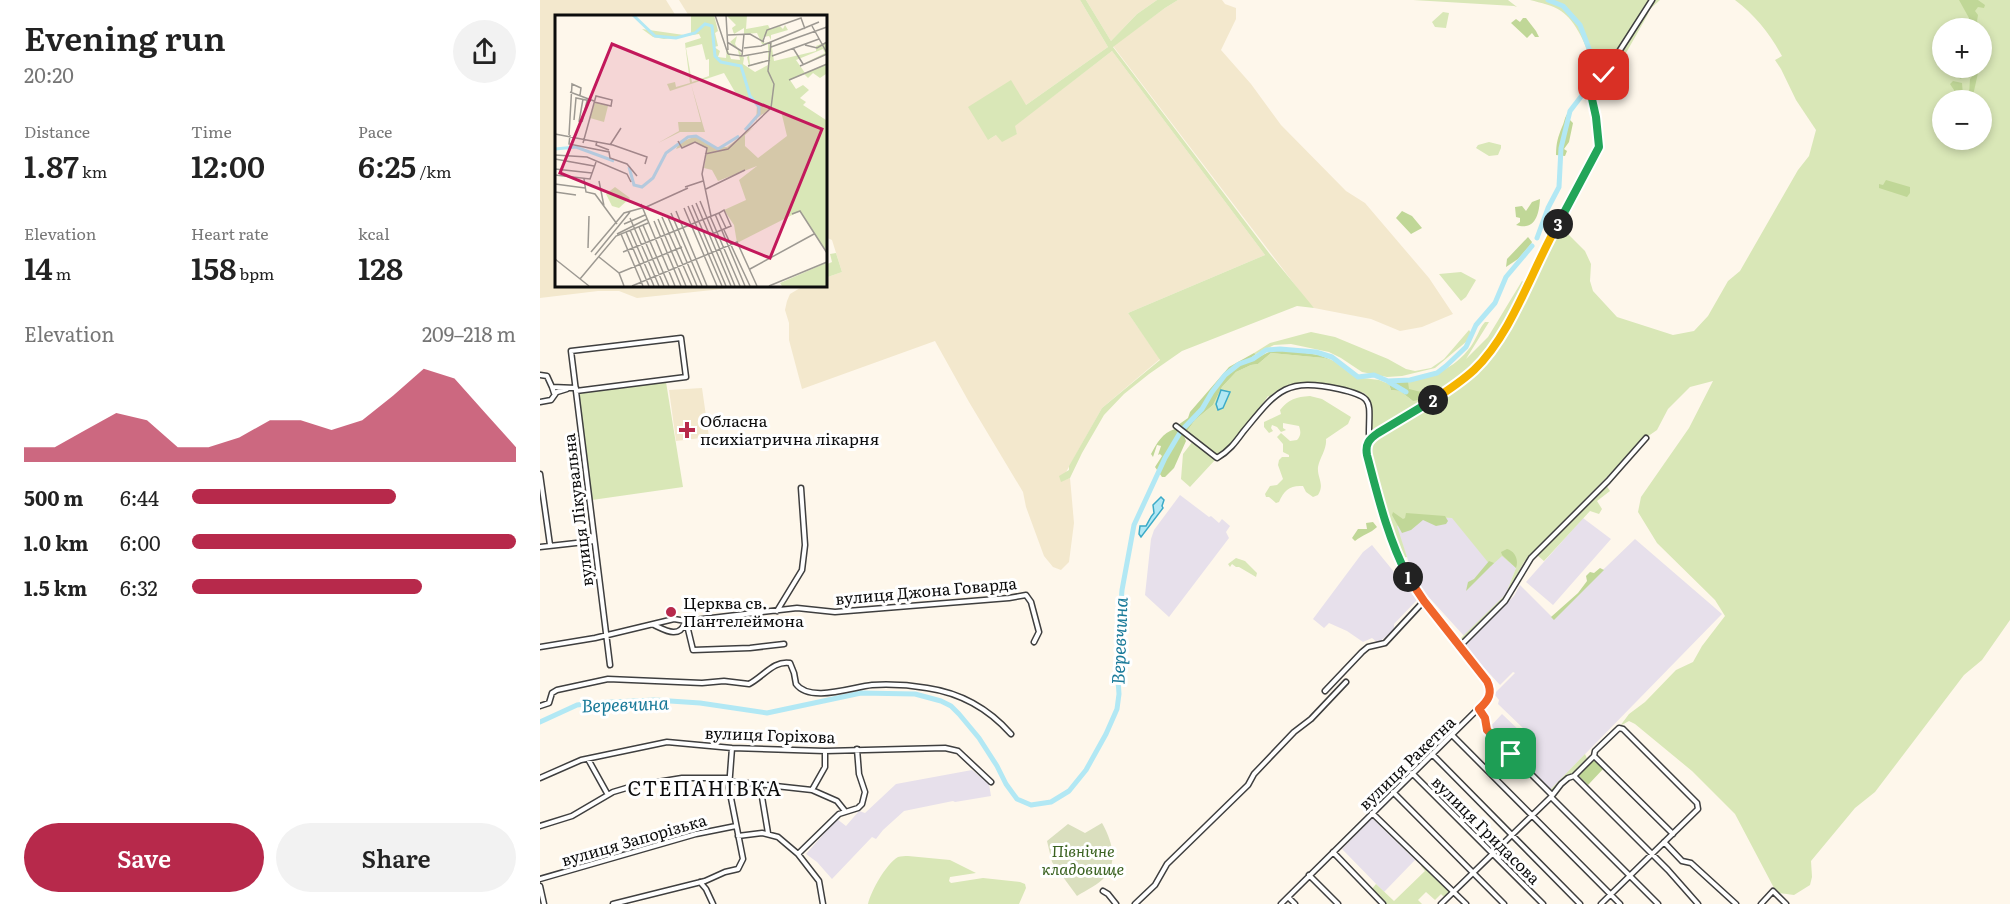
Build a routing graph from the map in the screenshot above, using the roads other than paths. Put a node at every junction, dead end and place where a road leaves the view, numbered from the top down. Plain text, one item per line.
1 (1652, 0) edge
2 (540, 375) edge
3 (552, 387) junction
4 (568, 389) junction
5 (576, 389) junction
6 (556, 393) junction
7 (540, 402) edge
8 (1178, 428) dead end
9 (1371, 438) junction
10 (1646, 438) dead end
11 (540, 474) edge
12 (801, 488) dead end
13 (594, 541) junction
14 (550, 545) junction
15 (540, 547) edge
16 (1424, 601) junction
17 (777, 611) junction
18 (664, 621) junction
19 (684, 622) junction
20 (654, 625) junction
21 (663, 629) junction
22 (605, 635) junction
23 (1035, 642) dead end
24 (784, 644) dead end
25 (1460, 646) junction
26 (540, 647) edge
27 (610, 665) dead end
28 (1346, 682) dead end
29 (1325, 691) dead end
30 (540, 706) edge
31 (1479, 709) junction
32 (1011, 734) dead end
33 (1452, 735) junction
34 (732, 748) junction
35 (857, 749) junction
36 (825, 751) junction
37 (1432, 754) junction
38 (1594, 755) junction
39 (588, 759) junction
40 (1412, 773) junction
41 (1574, 776) junction
42 (540, 778) edge
43 (729, 780) junction
44 (991, 782) dead end
45 (760, 785) junction
46 (812, 790) junction
47 (1393, 792) junction
48 (608, 795) junction
49 (1552, 796) junction
50 (844, 811) junction
51 (1372, 813) junction
52 (1531, 816) junction
53 (540, 826) edge
54 (736, 826) junction
55 (768, 833) junction
56 (1511, 834) junction
57 (1672, 834) junction
58 (738, 836) junction
59 (1664, 842) junction
60 (1333, 852) junction
61 (798, 854) junction
62 (1493, 854) junction
63 (1652, 854) junction
64 (1474, 874) junction
65 (1309, 875) junction
66 (1630, 875) junction
67 (540, 879) edge
68 (700, 882) junction
69 (540, 886) edge
70 (1103, 891) dead end
71 (1454, 892) junction
72 (1611, 895) junction
73 (1288, 897) junction
74 (631, 902) edge
75 (544, 904) edge
76 (613, 904) edge
77 (713, 904) edge
78 (823, 904) edge
79 (1116, 904) edge
80 (1136, 904) edge
81 (1281, 904) edge
82 (1295, 904) edge
83 (1338, 904) edge
84 (1383, 904) edge
85 (1441, 904) edge
86 (1466, 904) edge
87 (1504, 904) edge
88 (1543, 904) edge
89 (1580, 904) edge
90 (1601, 904) edge
91 (1620, 904) edge
92 (1658, 904) edge
93 (1698, 904) edge
94 (1736, 904) edge
95 (1761, 904) edge
96 (1786, 904) edge

1 - 9 street
2 - 3 street
3 - 4 street
3 - 6 street
4 - 5 street
4 - 6 street
5 - 5 street, вулиця Лікувальна
5 - 13 street, вулиця Лікувальна
6 - 7 street
8 - 9 street, вулиця Ракетна
9 - 16 street, вулиця Ракетна
10 - 25 street
11 - 14 street
12 - 17 street
13 - 14 street
13 - 22 street, вулиця Лікувальна
14 - 15 street
16 - 25 street, вулиця Ракетна
16 - 29 street
17 - 19 street, вулиця Джона Говарда
17 - 23 street, вулиця Джона Говарда
18 - 19 street, вулиця Джона Говарда
18 - 20 street, вулиця Джона Говарда
18 - 21 street
19 - 21 street, вулиця Джона Говарда
19 - 24 street
20 - 21 street
20 - 22 street, вулиця Джона Говарда
22 - 26 street, вулиця Джона Говарда
22 - 27 street, вулиця Лікувальна
25 - 31 street, вулиця Ракетна
28 - 80 street
30 - 32 street
31 - 33 street, вулиця Ракетна
31 - 49 street
33 - 37 street, вулиця Ракетна
33 - 52 street
34 - 36 street, вулиця Горіхова
34 - 39 street, вулиця Горіхова
34 - 43 street
35 - 36 street, вулиця Горіхова
35 - 44 street, вулиця Горіхова
35 - 50 street
36 - 46 street
37 - 40 street, вулиця Ракетна
37 - 56 street
38 - 41 street
38 - 57 street
38 - 57 street
39 - 42 street, вулиця Горіхова
39 - 48 street
40 - 47 street, вулиця Ракетна
40 - 62 street, вулиця Гридасова
41 - 49 street
41 - 63 street
43 - 45 street
43 - 48 street
43 - 54 street
45 - 46 street
45 - 55 street
46 - 50 street
47 - 51 street, вулиця Ракетна
47 - 64 street
48 - 53 street
49 - 52 street
49 - 66 street
50 - 61 street
51 - 60 street, вулиця Ракетна
51 - 71 street
52 - 56 street
52 - 72 street
54 - 58 street
54 - 67 street, вулиця Запорізька
55 - 58 street
55 - 61 street
56 - 62 street
56 - 89 street
57 - 59 street
58 - 68 street
59 - 63 street
59 - 94 street
60 - 65 street, вулиця Ракетна
60 - 84 street
61 - 78 street
62 - 64 street
62 - 88 street, вулиця Гридасова
63 - 66 street
63 - 93 street
64 - 71 street
64 - 87 street
65 - 73 street, вулиця Ракетна
65 - 83 street
66 - 72 street
66 - 92 street
68 - 74 street
68 - 77 street
69 - 75 street
70 - 79 street
71 - 85 street
71 - 86 street
72 - 90 street
72 - 91 street
73 - 81 street, вулиця Ракетна
73 - 82 street
74 - 76 street
95 - 96 street

